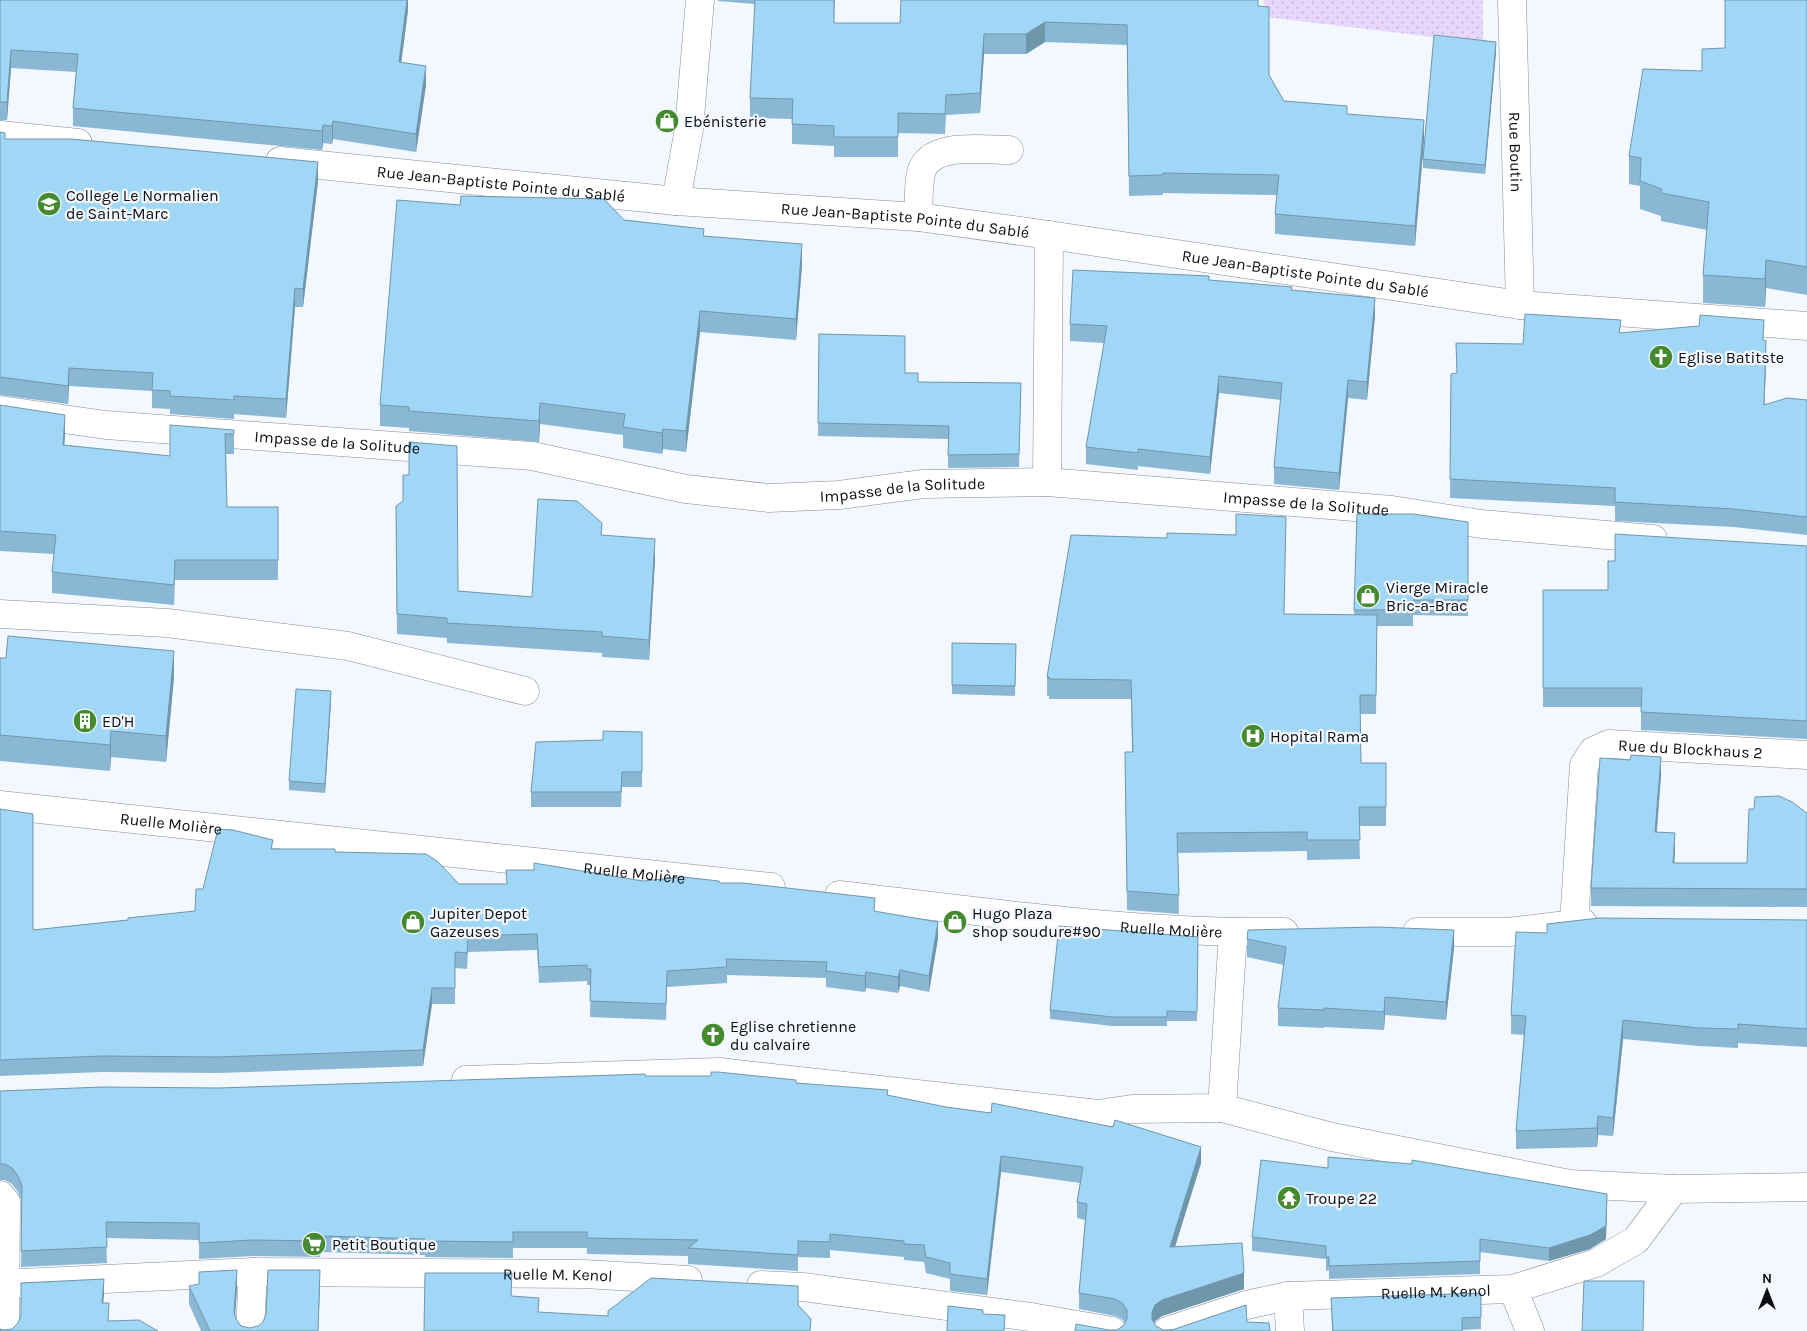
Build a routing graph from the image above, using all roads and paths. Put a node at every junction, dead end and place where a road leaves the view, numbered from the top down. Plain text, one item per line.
1 (700, 0) edge
2 (1512, 0) edge
3 (0, 135) edge
4 (107, 145) edge
5 (1009, 150) dead end
6 (254, 159) edge
7 (676, 201) junction
8 (918, 217) junction
9 (1049, 234) junction
10 (1520, 305) junction
11 (1807, 326) edge
12 (0, 410) edge
13 (1048, 482) junction
14 (1677, 540) edge
15 (0, 614) edge
16 (525, 691) dead end
17 (1807, 755) edge
18 (0, 805) edge
19 (1608, 921) edge
20 (1574, 924) junction
21 (1394, 931) edge
22 (1233, 932) junction
23 (1309, 932) edge
24 (446, 1081) edge
25 (1222, 1108) junction
26 (1807, 1187) edge
27 (1674, 1189) junction
28 (0, 1195) edge
29 (253, 1272) junction
30 (2, 1284) edge
31 (1513, 1289) junction
32 (1288, 1296) junction
33 (5, 1331) edge
34 (250, 1331) edge
35 (1112, 1331) edge
36 (1167, 1331) edge
37 (1290, 1331) edge
38 (1530, 1331) edge

1 - 7 street
2 - 10 street, Rue Boutin
3 - 4 street
5 - 8 street
6 - 7 street, Rue Jean-Baptiste Pointe du Sablé
7 - 8 street, Rue Jean-Baptiste Pointe du Sablé
8 - 9 street, Rue Jean-Baptiste Pointe du Sablé
9 - 10 street, Rue Jean-Baptiste Pointe du Sablé
9 - 13 street
10 - 11 street, Rue Jean-Baptiste Pointe du Sablé
12 - 13 street, Impasse de la Solitude
13 - 14 street, Impasse de la Solitude
15 - 16 street
17 - 20 street, Rue du Blockhaus 2
18 - 22 street, Ruelle Molière
19 - 20 street
20 - 21 street
22 - 23 street, Ruelle Molière
22 - 25 street
24 - 25 street
25 - 27 street
26 - 27 street
27 - 31 street, Ruelle M. Kenol
28 - 30 street
29 - 30 street, Ruelle M. Kenol
29 - 34 street
29 - 35 street, Ruelle M. Kenol
30 - 33 street
31 - 32 street, Ruelle M. Kenol
31 - 38 street
32 - 36 street, Ruelle M. Kenol
32 - 37 street

